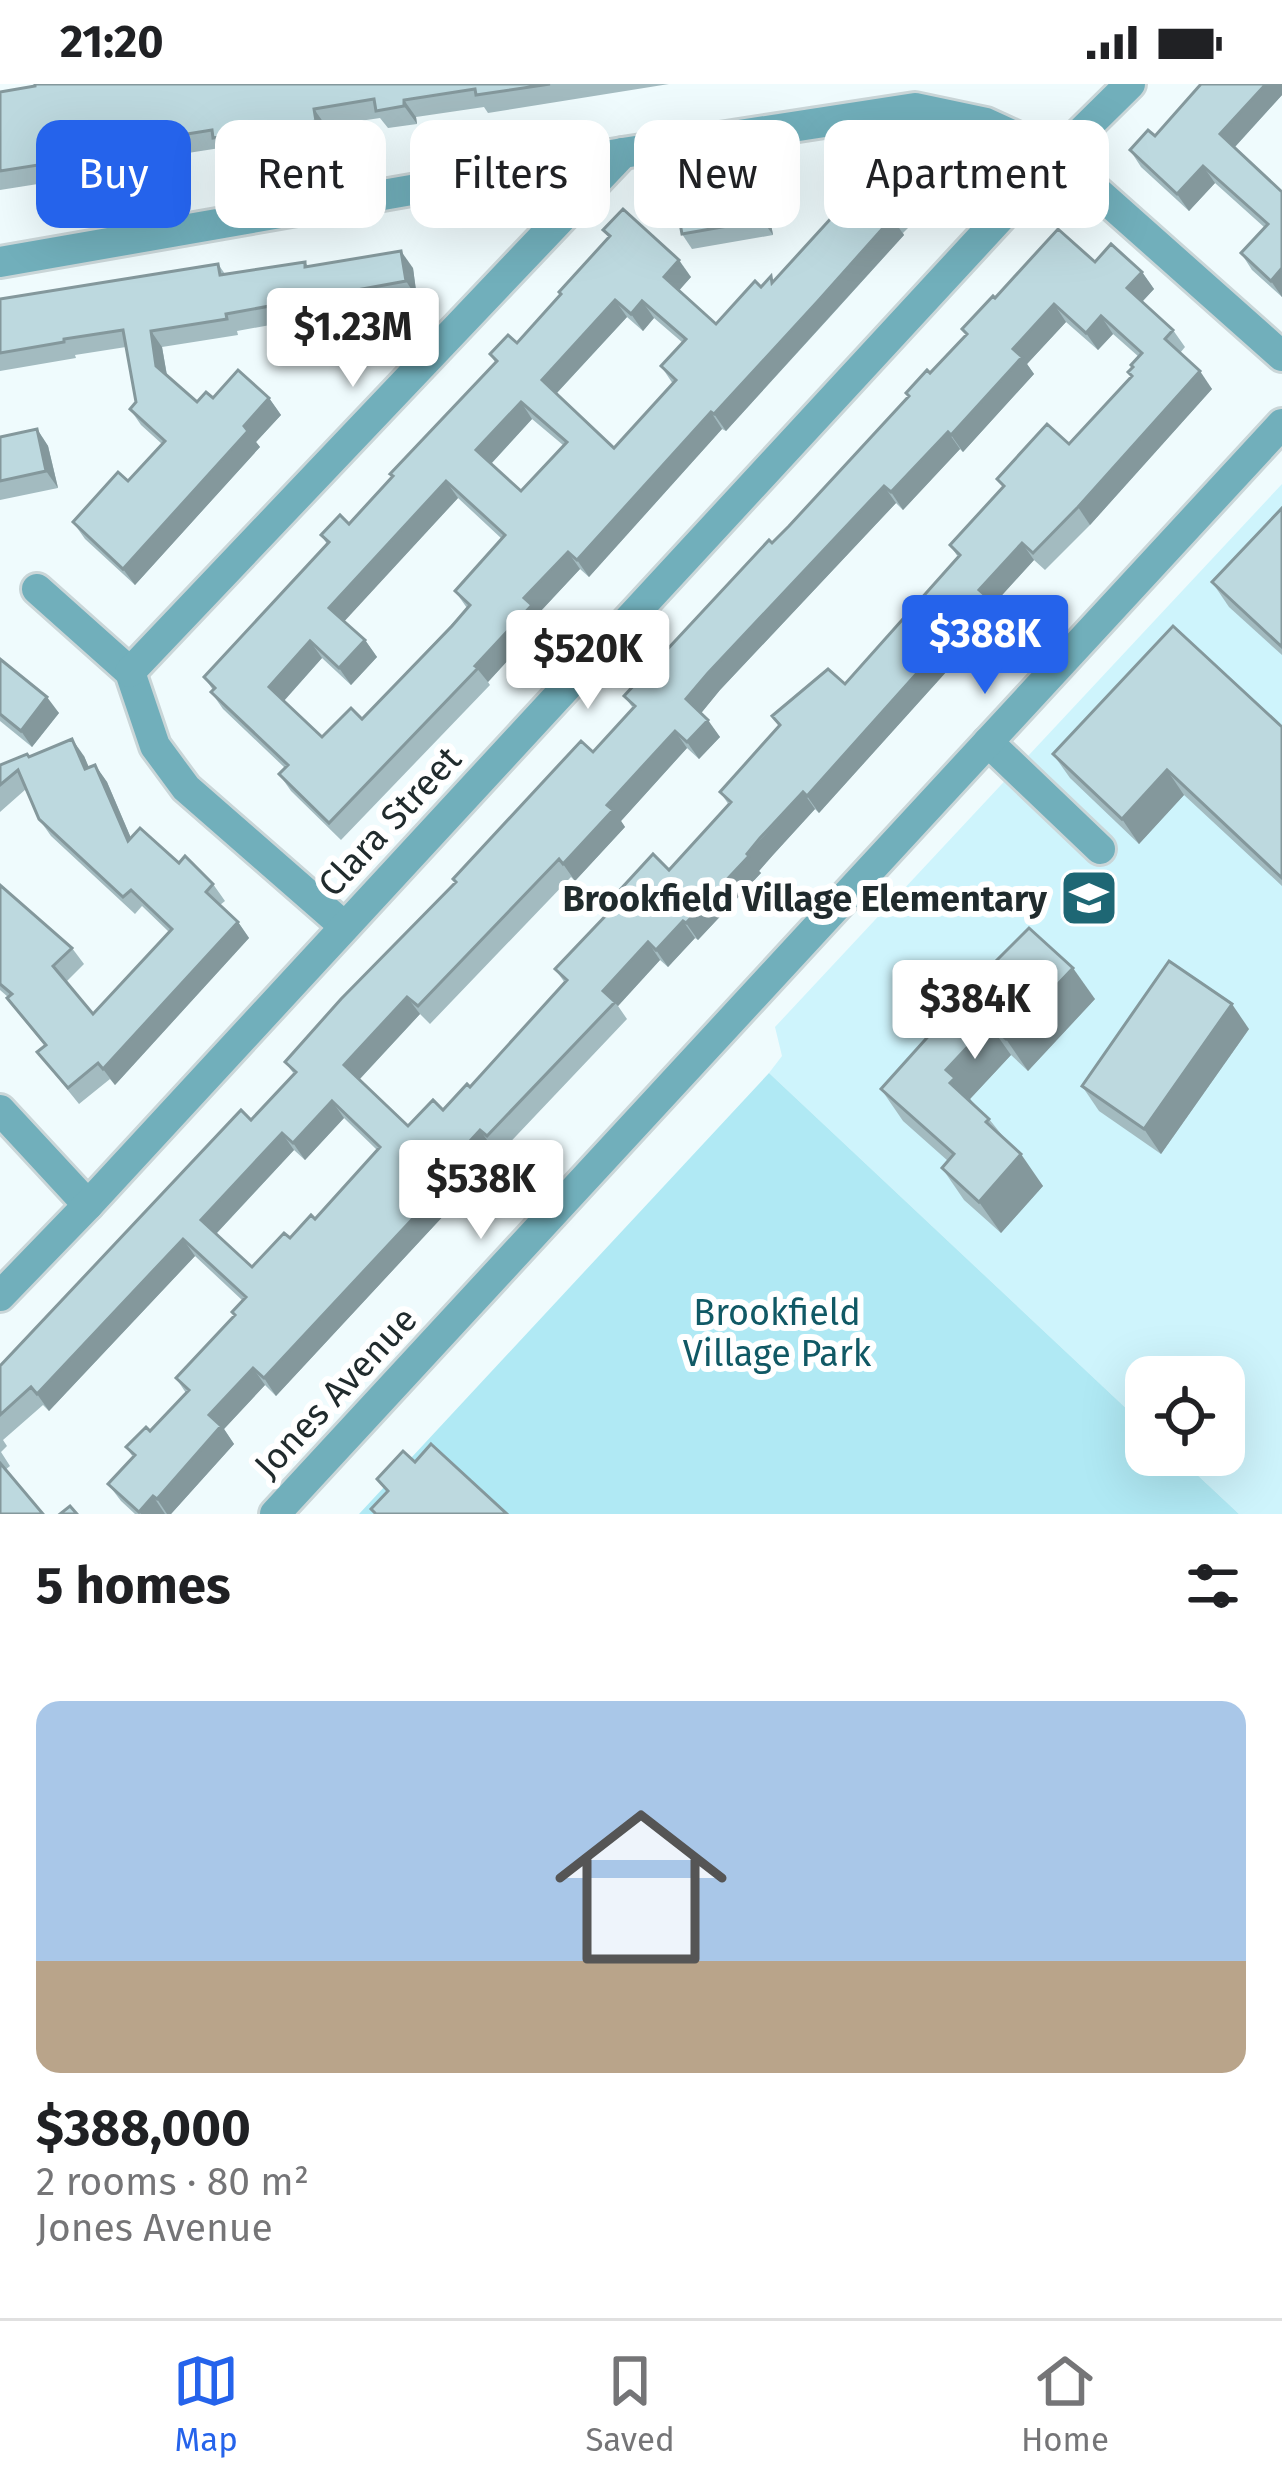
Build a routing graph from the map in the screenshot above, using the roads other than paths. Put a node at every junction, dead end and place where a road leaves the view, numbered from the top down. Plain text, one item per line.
1 (1130, 84) edge
2 (837, 120) edge
3 (972, 120) edge
4 (1094, 120) edge
5 (824, 122) edge
6 (623, 153) junction
7 (1109, 202) edge
8 (990, 228) edge
9 (0, 262) edge
10 (1282, 356) edge
11 (1282, 424) edge
12 (37, 589) dead end
13 (130, 672) junction
14 (988, 742) junction
15 (1100, 849) dead end
16 (344, 926) junction
17 (0, 1110) edge
18 (88, 1205) junction
19 (0, 1296) edge
20 (275, 1514) edge

1 - 4 street, Clara Street
2 - 3 street
5 - 6 street
6 - 9 street
6 - 13 street
7 - 10 street
8 - 16 street, Clara Street
11 - 14 street, Jones Avenue
12 - 13 street
13 - 16 street
14 - 15 street
14 - 20 street, Jones Avenue
16 - 18 street, Clara Street
17 - 18 street
18 - 19 street, Clara Street

